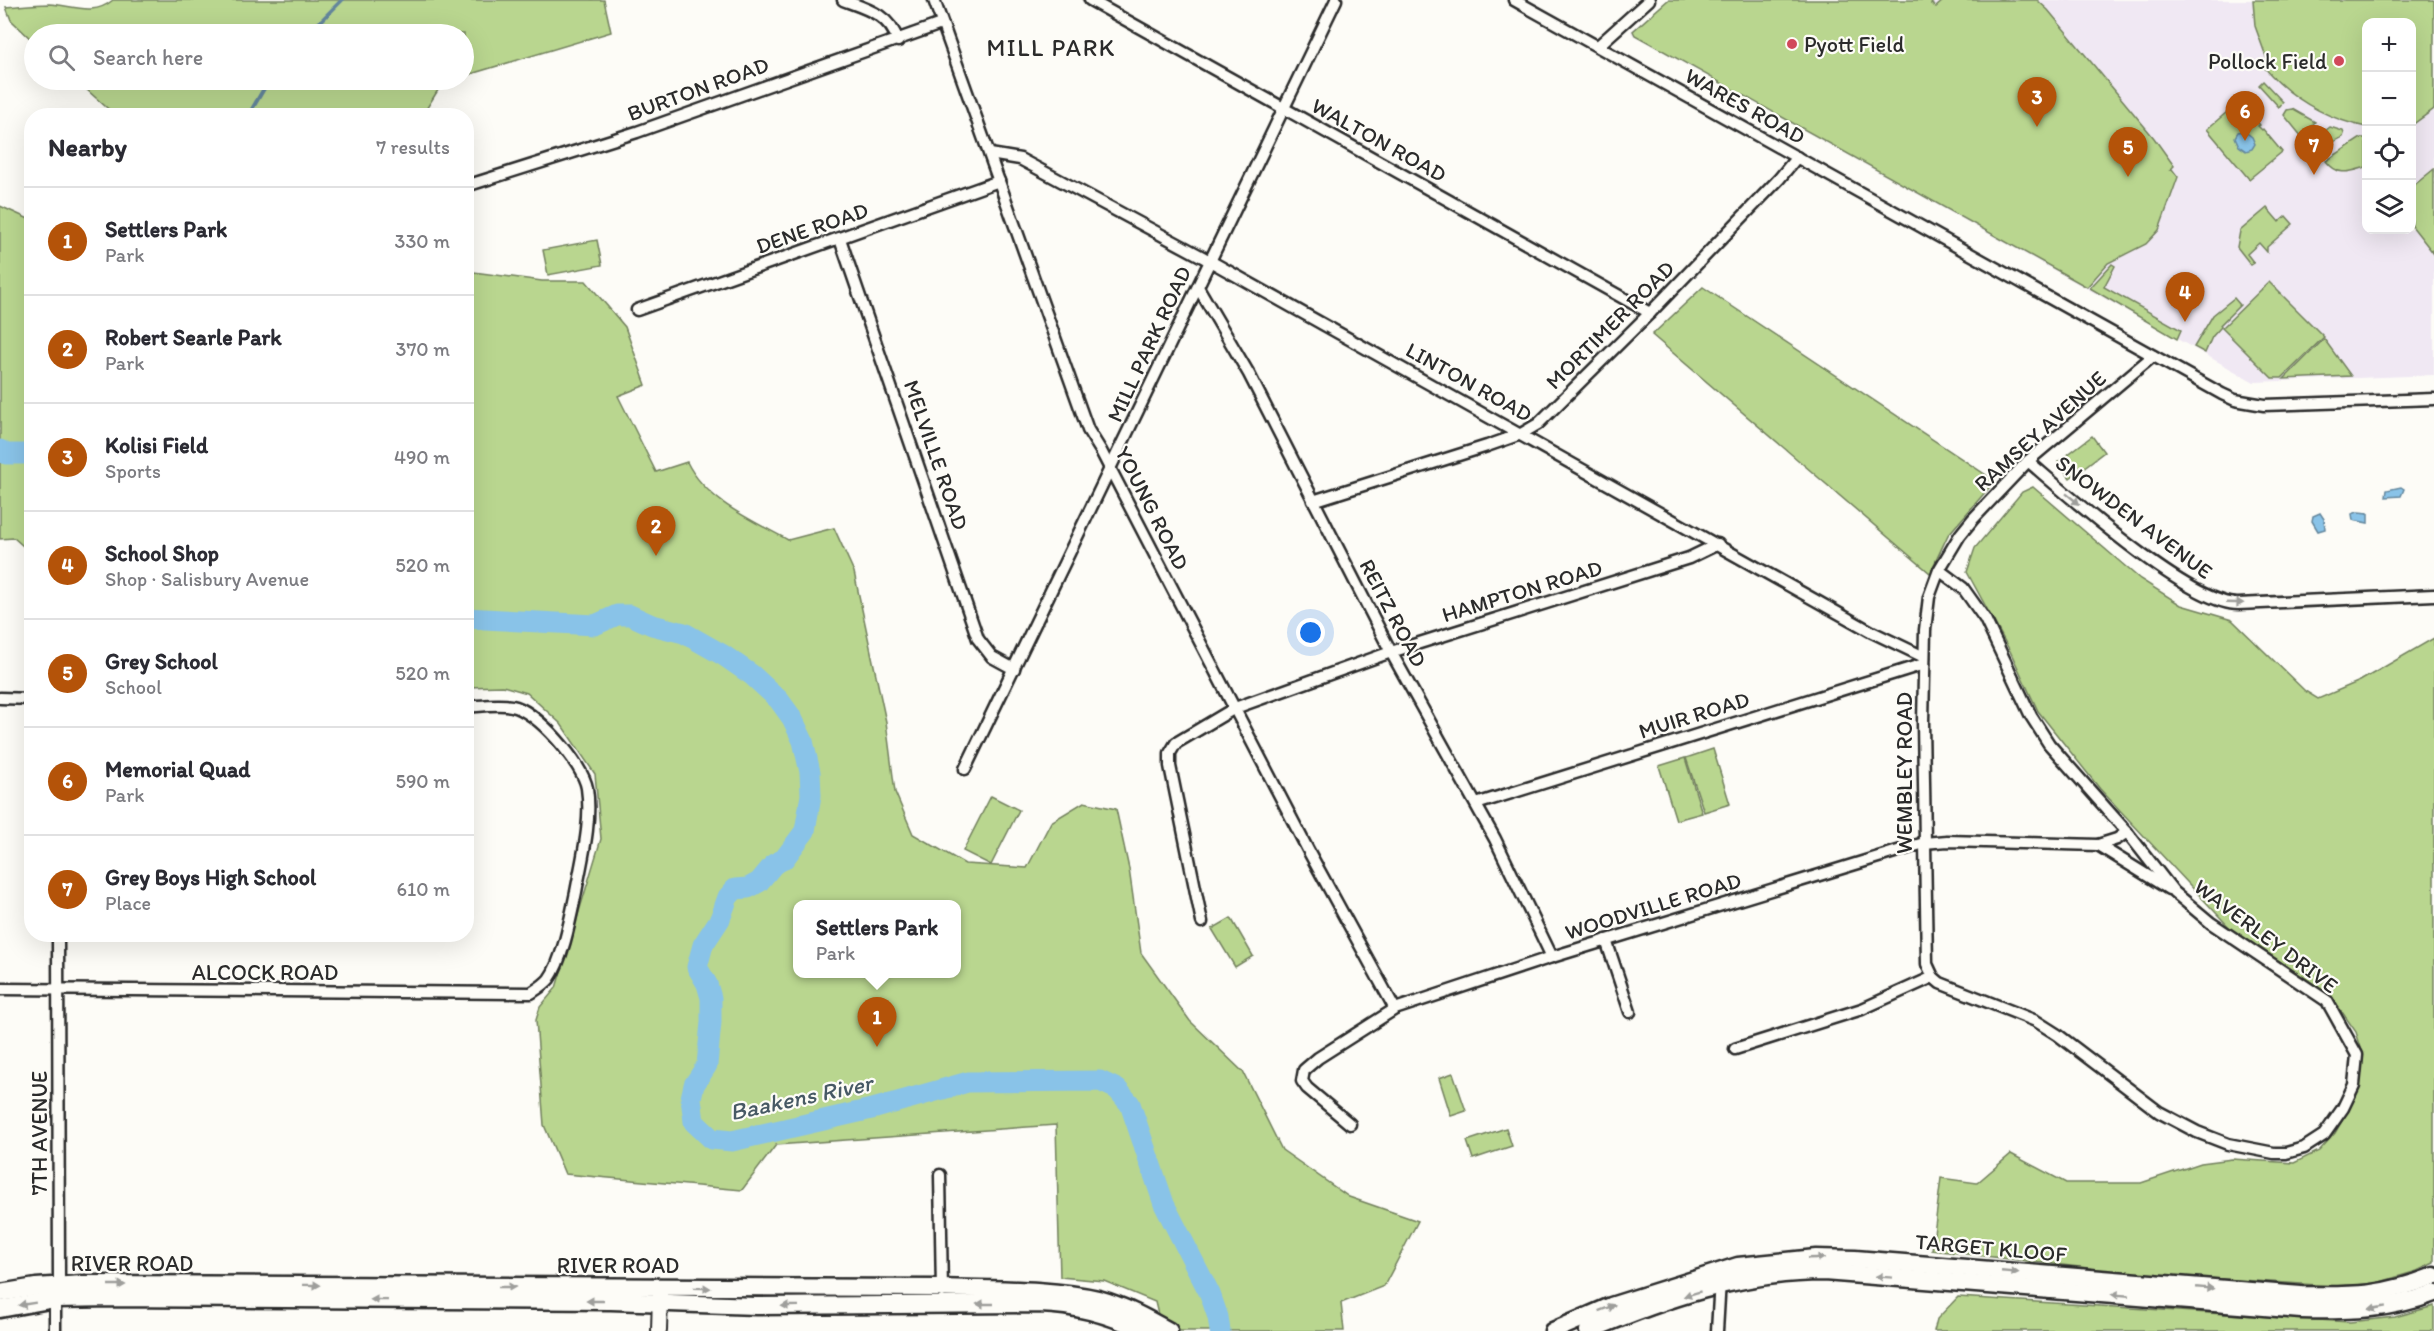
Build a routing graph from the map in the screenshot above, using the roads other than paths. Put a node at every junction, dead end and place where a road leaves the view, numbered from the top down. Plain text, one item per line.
1 (843, 0) edge
2 (933, 0) edge
3 (1090, 0) edge
4 (1336, 0) edge
5 (1514, 0) edge
6 (1649, 0) edge
7 (941, 24) junction
8 (898, 41) junction
9 (1598, 46) junction
10 (1283, 110) junction
11 (990, 154) junction
12 (1797, 158) junction
13 (999, 181) junction
14 (474, 183) edge
15 (840, 239) junction
16 (1210, 261) junction
17 (1198, 287) junction
18 (638, 310) dead end
19 (1650, 313) junction
20 (2153, 356) junction
21 (2434, 399) edge
22 (1521, 434) junction
23 (2028, 461) junction
24 (1111, 470) junction
25 (1313, 501) junction
26 (1718, 544) junction
27 (1939, 570) junction
28 (2434, 595) edge
29 (1391, 652) junction
30 (1924, 660) junction
31 (1014, 669) junction
32 (0, 698) edge
33 (24, 699) edge
34 (474, 707) edge
35 (1235, 708) junction
36 (965, 769) dead end
37 (1476, 804) junction
38 (2127, 832) junction
39 (1924, 843) junction
40 (2098, 844) junction
41 (2174, 892) junction
42 (1202, 922) dead end
43 (1606, 940) junction
44 (58, 942) edge
45 (1552, 957) junction
46 (1933, 977) junction
47 (0, 989) edge
48 (59, 990) junction
49 (1395, 1009) junction
50 (1630, 1012) dead end
51 (1735, 1049) dead end
52 (1350, 1124) dead end
53 (940, 1175) dead end
54 (1913, 1271) junction
55 (2434, 1276) edge
56 (1720, 1278) junction
57 (756, 1289) junction
58 (2, 1291) edge
59 (57, 1292) junction
60 (2434, 1293) edge
61 (660, 1296) junction
62 (942, 1296) junction
63 (756, 1306) junction
64 (0, 1309) edge
65 (55, 1331) edge
66 (659, 1331) edge
67 (1144, 1331) edge
68 (1168, 1331) edge
69 (1553, 1331) edge
70 (1588, 1331) edge
71 (1717, 1331) edge

1 - 8 street
2 - 7 street, YOUNG ROAD
3 - 10 street, WALTON ROAD
4 - 10 street, MILL PARK ROAD
5 - 9 street, WARES ROAD
6 - 9 street
7 - 8 street, BURTON ROAD
7 - 11 street, YOUNG ROAD
8 - 14 street, BURTON ROAD
9 - 12 street, WARES ROAD
10 - 16 street, MILL PARK ROAD
10 - 19 street, WALTON ROAD
11 - 13 street, YOUNG ROAD
11 - 16 street, LINTON ROAD
12 - 19 street, MORTIMER ROAD
12 - 20 street, WARES ROAD
13 - 15 street, DENE ROAD
13 - 24 street, YOUNG ROAD
15 - 18 street, DENE ROAD
15 - 31 street, MELVILLE ROAD
16 - 17 street, MILL PARK ROAD
16 - 22 street, LINTON ROAD
17 - 24 street, MILL PARK ROAD
17 - 25 street, REITZ ROAD
19 - 22 street, MORTIMER ROAD
20 - 21 street, WARES ROAD
20 - 23 street, RAMSEY AVENUE
22 - 25 street, MORTIMER ROAD
22 - 26 street, LINTON ROAD
23 - 27 street, RAMSEY AVENUE
23 -> 28 street, SNOWDEN AVENUE
24 - 31 street, MILL PARK ROAD
24 - 35 street, YOUNG ROAD
25 - 29 street, REITZ ROAD
26 - 29 street, HAMPTON ROAD
26 - 30 street, LINTON ROAD
27 - 30 street, WEMBLEY ROAD
27 - 38 street, WAVERLEY DRIVE
29 - 35 street, HAMPTON ROAD
29 - 37 street, REITZ ROAD
30 - 37 street, MUIR ROAD
30 - 39 street, WEMBLEY ROAD
31 - 36 street, MILL PARK ROAD
32 - 33 street
34 - 48 street, ALCOCK ROAD
35 - 42 street, HAMPTON ROAD
35 - 49 street, YOUNG ROAD
37 - 45 street, REITZ ROAD
38 - 40 street
38 - 41 street, WAVERLEY DRIVE
39 - 40 street, WOODVILLE ROAD
39 - 43 street, WOODVILLE ROAD
39 - 46 street, WEMBLEY ROAD
40 - 41 street
41 - 46 street, WAVERLEY DRIVE
43 - 45 street, WOODVILLE ROAD
43 - 50 street
44 - 48 street, 7TH AVENUE
45 - 49 street, WOODVILLE ROAD
46 - 51 street
47 - 48 street, ALCOCK ROAD
48 - 59 street, 7TH AVENUE
49 - 52 street, WOODVILLE ROAD
53 - 62 street
54 -> 55 main road, TARGET KLOOF
54 - 56 main road, TARGET KLOOF
60 -> 54 main road, TARGET KLOOF
69 -> 56 main road, TARGET KLOOF
56 -> 70 main road, TARGET KLOOF
56 - 71 street
61 -> 57 main road, RIVER ROAD
57 - 62 main road, RIVER ROAD
57 - 63 main road
58 - 59 main road
59 - 61 main road, RIVER ROAD
59 -> 64 main road
59 - 65 street, 7TH AVENUE
61 - 63 main road, RIVER ROAD
61 - 66 street
62 -> 63 main road, RIVER ROAD
67 -> 62 main road, RIVER ROAD
62 - 68 main road, RIVER ROAD

